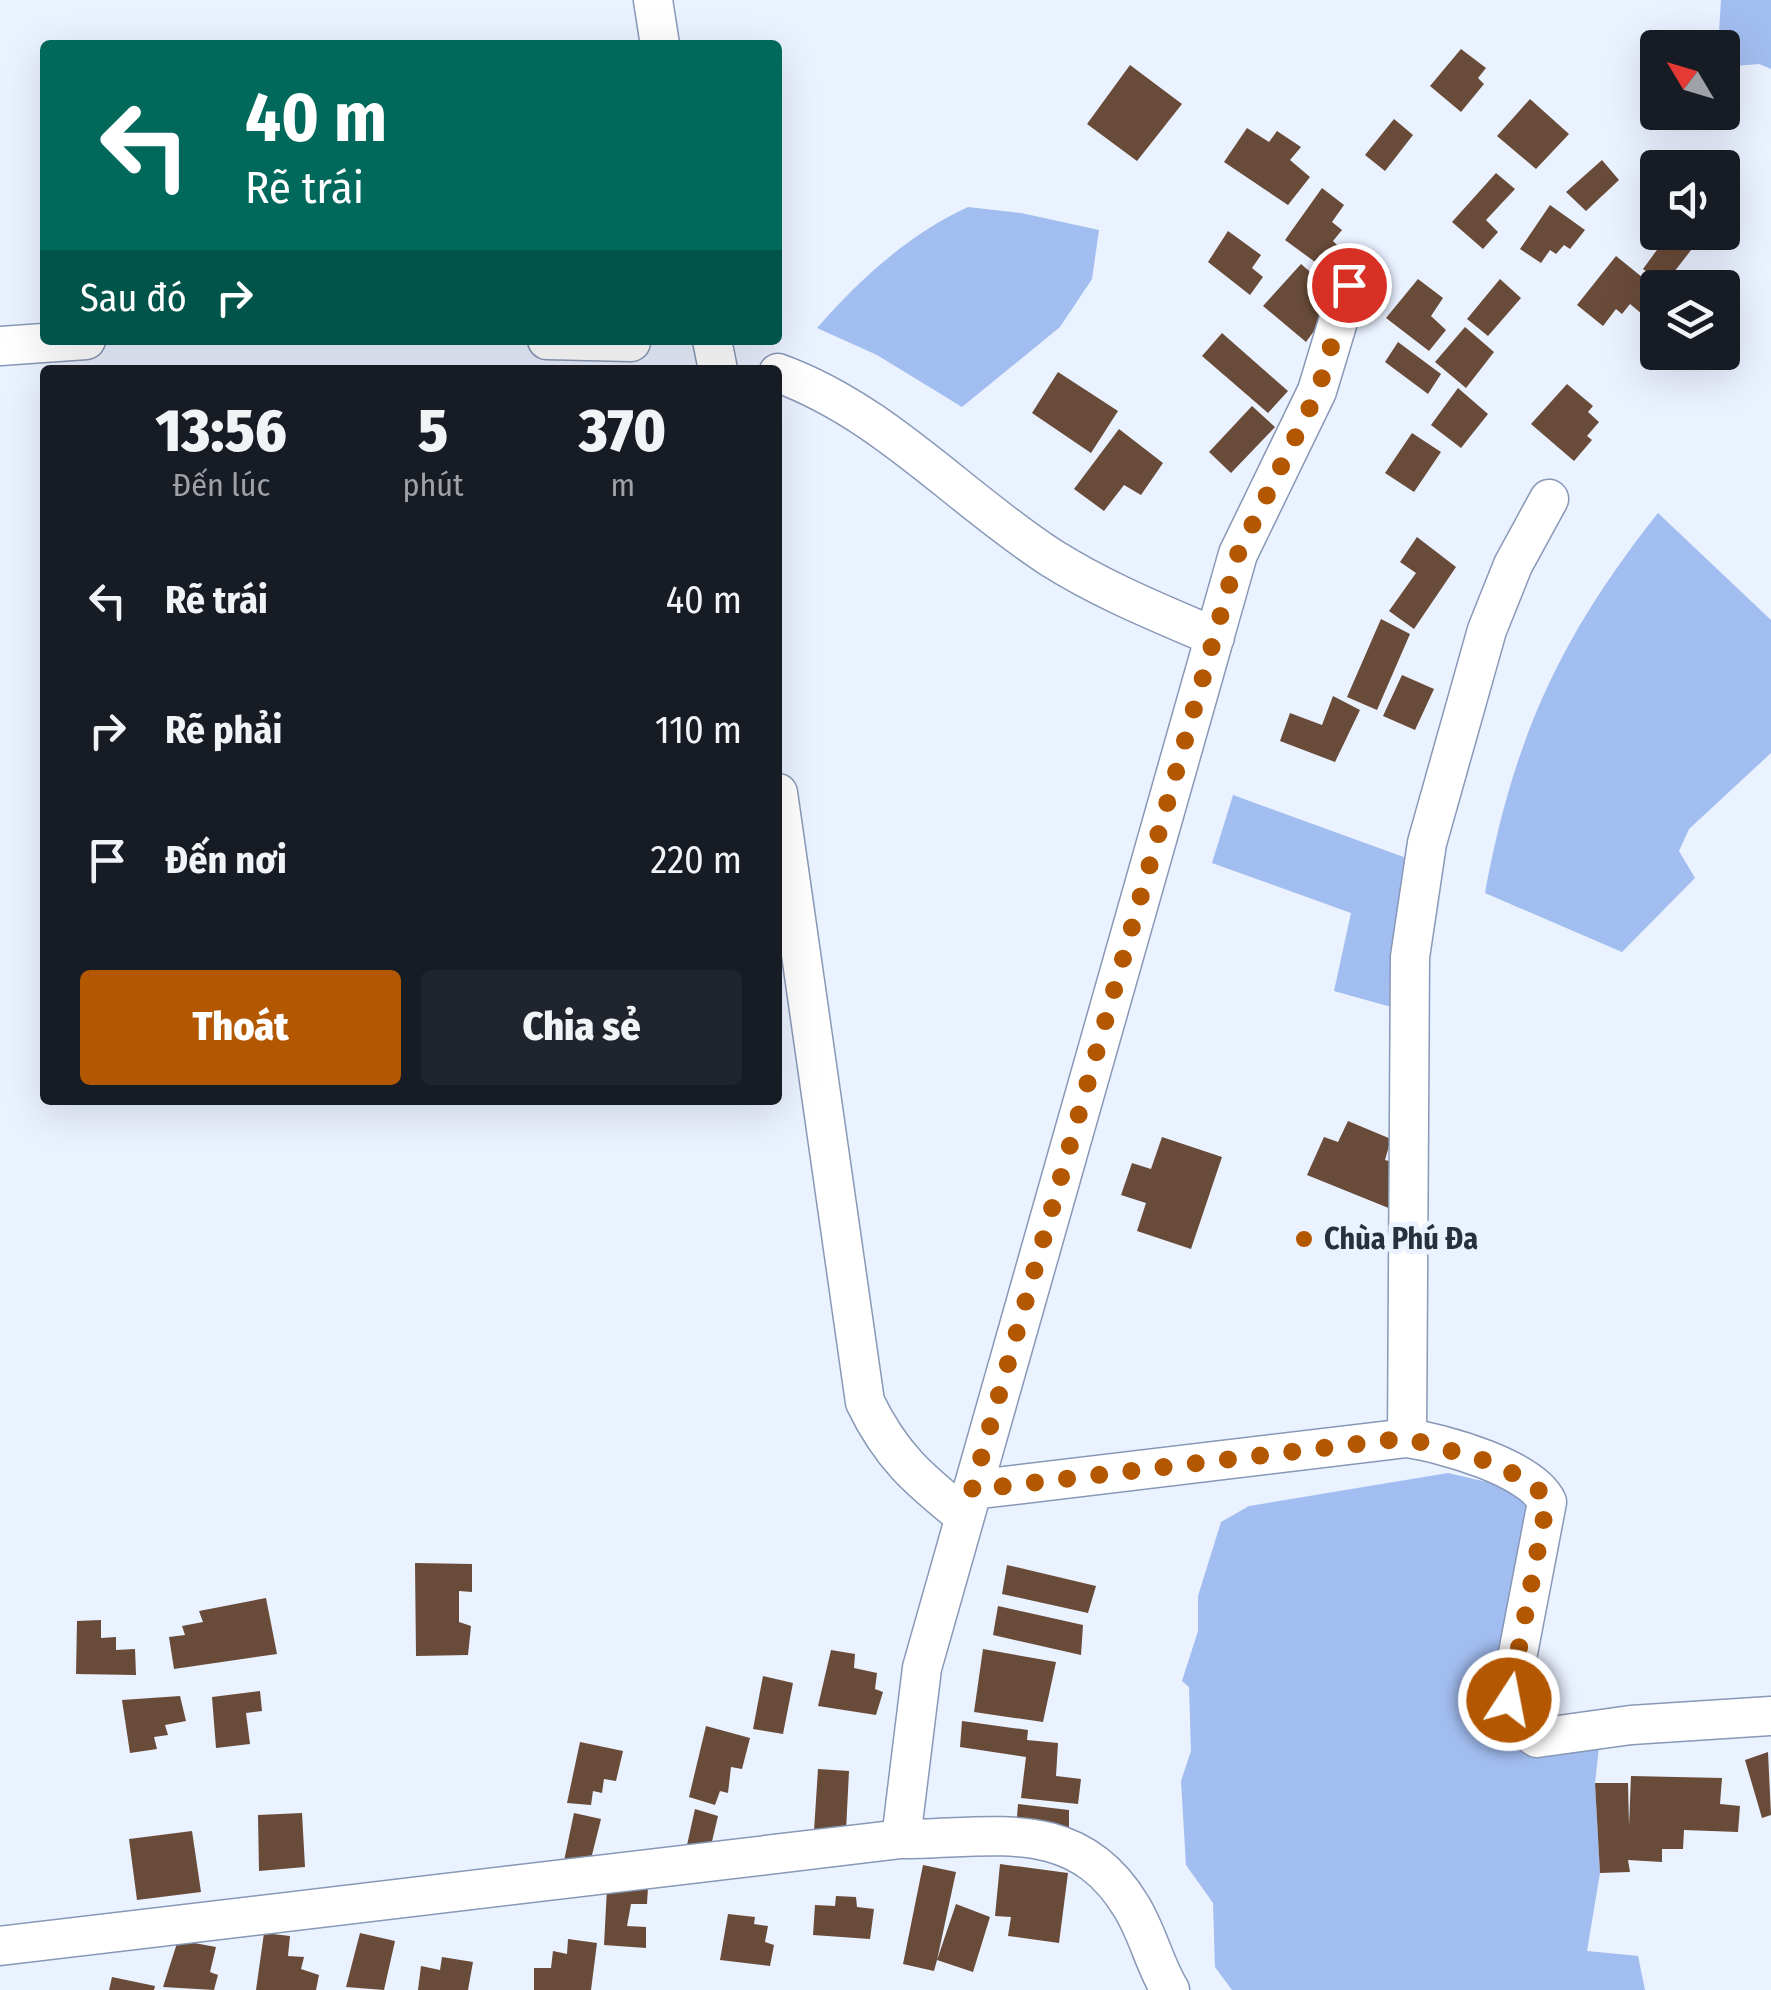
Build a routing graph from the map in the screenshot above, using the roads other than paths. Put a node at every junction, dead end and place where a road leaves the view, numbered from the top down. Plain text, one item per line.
1 (653, 0) edge
2 (659, 40) edge
3 (1349, 285) dead end
4 (40, 343) edge
5 (0, 346) edge
6 (782, 375) edge
7 (1549, 499) dead end
8 (1215, 637) junction
9 (782, 822) edge
10 (1407, 1438) junction
11 (968, 1503) junction
12 (1771, 1716) edge
13 (901, 1838) junction
14 (0, 1946) edge
15 (1170, 1990) edge

1 - 2 street
3 - 8 street
4 - 5 street
6 - 8 street
7 - 10 street
8 - 11 street
9 - 11 street
10 - 11 street
10 - 12 street
11 - 13 street
13 - 14 street
13 - 15 street

